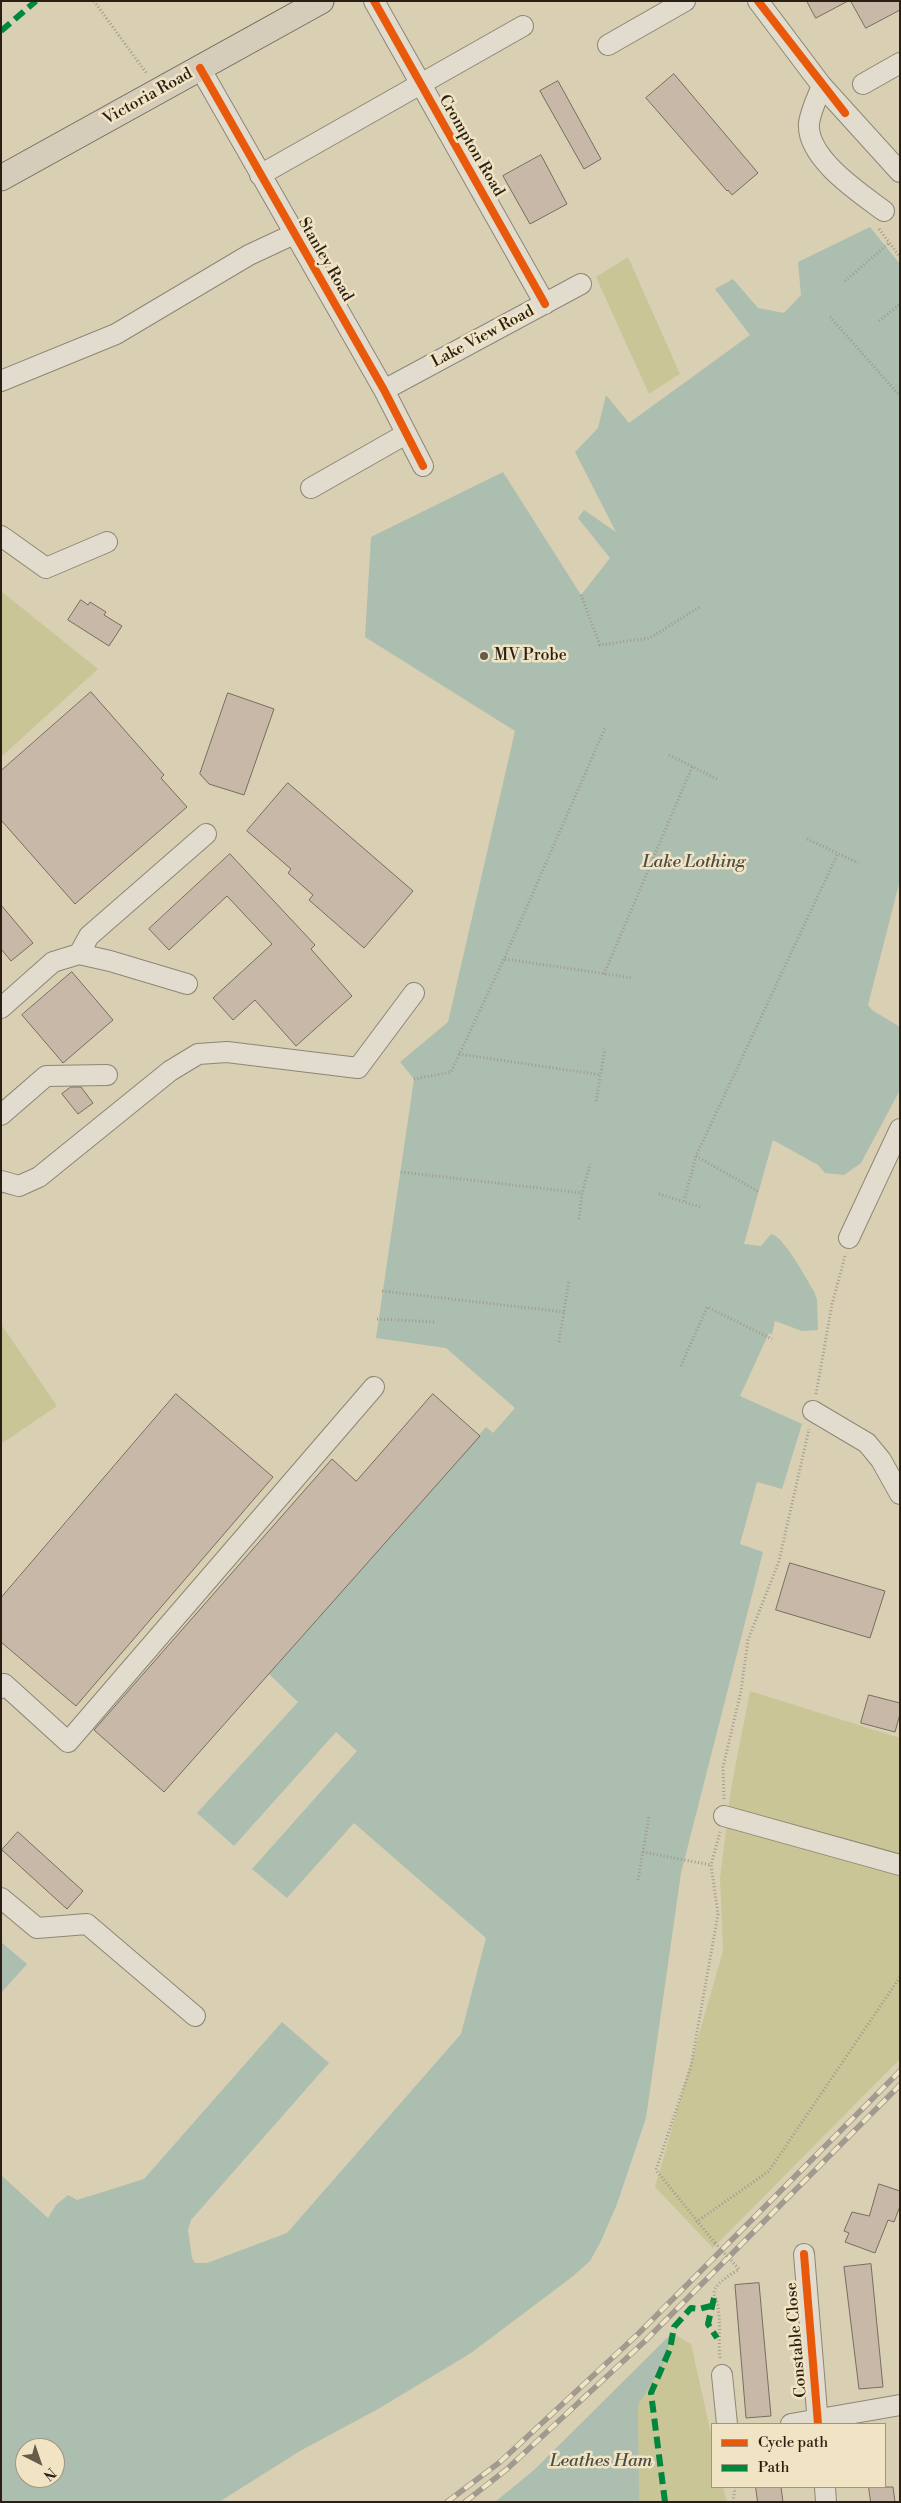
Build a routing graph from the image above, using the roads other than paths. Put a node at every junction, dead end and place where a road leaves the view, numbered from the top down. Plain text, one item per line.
1 (321, 1) edge
2 (374, 1) edge
3 (685, 1) edge
4 (758, 1) edge
5 (523, 26) dead end
6 (608, 45) dead end
7 (900, 63) edge
8 (200, 68) junction
9 (420, 84) junction
10 (863, 84) dead end
11 (822, 86) junction
12 (900, 172) edge
13 (260, 175) junction
14 (1, 178) edge
15 (883, 217) road end
16 (294, 234) junction
17 (581, 284) dead end
18 (545, 304) junction
19 (1, 381) edge
20 (384, 390) junction
21 (406, 434) junction
22 (423, 466) dead end
23 (312, 488) dead end
24 (1, 536) edge
25 (107, 542) dead end
26 (206, 834) dead end
27 (80, 954) junction
28 (187, 984) dead end
29 (414, 993) dead end
30 (1, 1008) edge
31 (107, 1075) dead end
32 (1, 1115) edge
33 (900, 1129) edge
34 (1, 1181) edge
35 (849, 1238) road end
36 (374, 1388) dead end
37 (813, 1411) road end
38 (900, 1494) edge
39 (2, 1684) edge
40 (724, 1816) road end
41 (900, 1865) edge
42 (1, 1898) edge
43 (195, 2016) dead end
44 (804, 2254) dead end
45 (722, 2375) road end
46 (900, 2405) edge
47 (818, 2422) edge
48 (728, 2423) edge
49 (804, 2423) edge
50 (825, 2488) edge
51 (826, 2502) edge

1 - 8 main road, Victoria Road
2 - 9 street, Crompton Road
3 - 6 street
4 - 11 street
5 - 9 street
7 - 10 street
8 - 13 street, Stanley Road
8 - 14 main road, Victoria Road
9 - 13 street
9 - 18 street, Crompton Road
11 - 12 street
11 - 15 street
13 - 16 street, Stanley Road
16 - 19 street
16 - 20 street, Stanley Road
17 - 18 street, Lake View Road
18 - 20 street, Lake View Road
20 - 21 street, Stanley Road
21 - 22 street, Stanley Road
21 - 23 street
24 - 25 street
26 - 27 street
27 - 28 street
27 - 30 street
29 - 34 street
31 - 32 street
33 - 35 street
36 - 39 street
37 - 38 street
40 - 41 street
42 - 43 street
44 - 47 street, Constable Close
45 - 48 street
46 - 47 street, Constable Close
47 - 49 street, Constable Close
50 - 51 street

